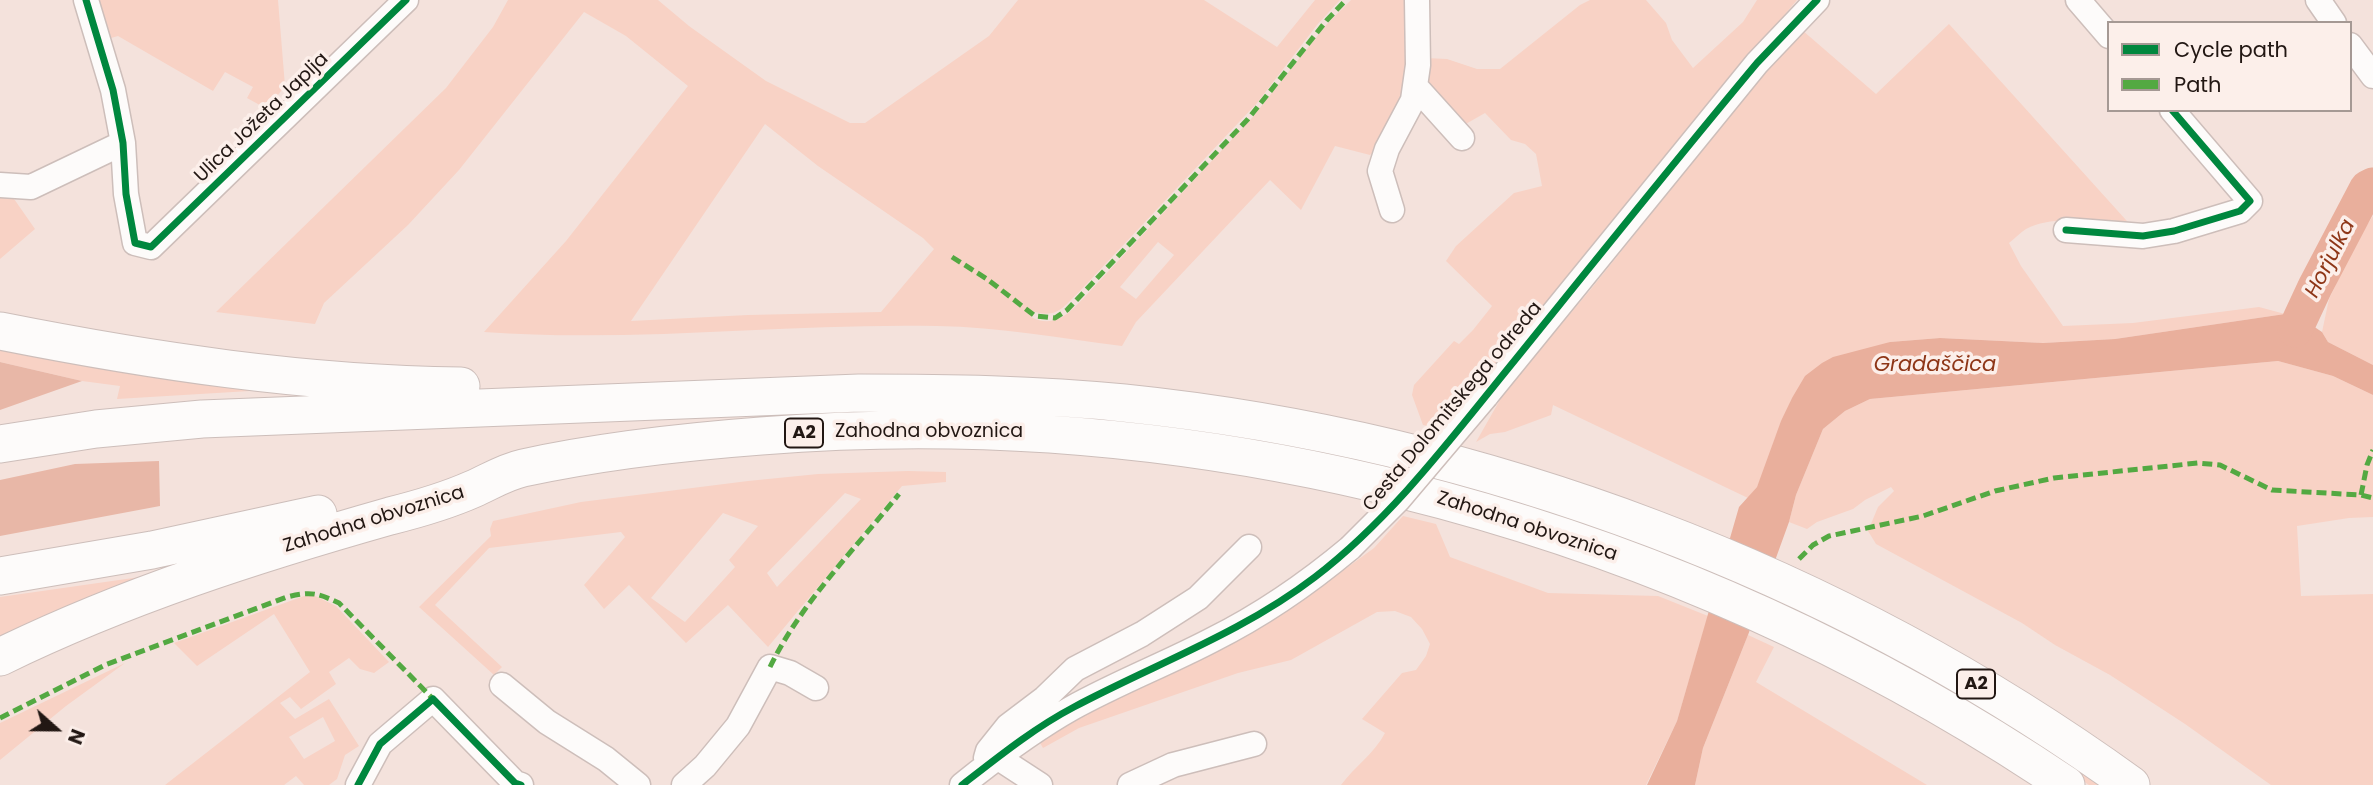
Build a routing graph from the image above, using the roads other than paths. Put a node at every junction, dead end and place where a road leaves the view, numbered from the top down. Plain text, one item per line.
1 (86, 0) edge
2 (406, 0) edge
3 (1417, 0) edge
4 (1817, 0) edge
5 (2078, 0) edge
6 (2318, 0) edge
7 (2333, 21) edge
8 (2107, 34) edge
9 (2352, 48) edge
10 (2373, 76) edge
11 (1416, 87) junction
12 (2174, 112) edge
13 (1462, 138) dead end
14 (123, 143) junction
15 (0, 185) edge
16 (1392, 210) dead end
17 (2066, 230) dead end
18 (0, 331) edge
19 (579, 403) junction
20 (0, 444) edge
21 (514, 469) junction
22 (1249, 547) dead end
23 (0, 576) edge
24 (0, 657) edge
25 (502, 685) dead end
26 (816, 688) dead end
27 (1254, 744) dead end
28 (990, 763) junction
29 (358, 785) edge
30 (521, 785) edge
31 (638, 785) edge
32 (684, 785) edge
33 (962, 785) edge
34 (1040, 785) edge
35 (1130, 785) edge
36 (2066, 785) edge
37 (2131, 785) edge

1 - 14 street
2 - 14 street, Ulica Jožeta Japlja
3 - 11 street
4 - 28 street, Cesta Dolomitskega odreda, bridge
5 - 8 street
6 - 7 street
9 - 10 street
11 - 13 street
11 - 16 street
12 - 17 street
14 - 15 street
18 - 19 highway
19 - 20 highway, Zahodna obvoznica / A2
19 - 37 highway, Zahodna obvoznica / A2
21 - 23 highway
21 - 24 highway, Zahodna obvoznica / A2
21 - 36 highway, Zahodna obvoznica / A2
22 - 28 street
25 - 31 street
26 - 32 street
27 - 35 street
28 - 33 street, Cesta Dolomitskega odreda
28 - 34 street
29 - 30 street

